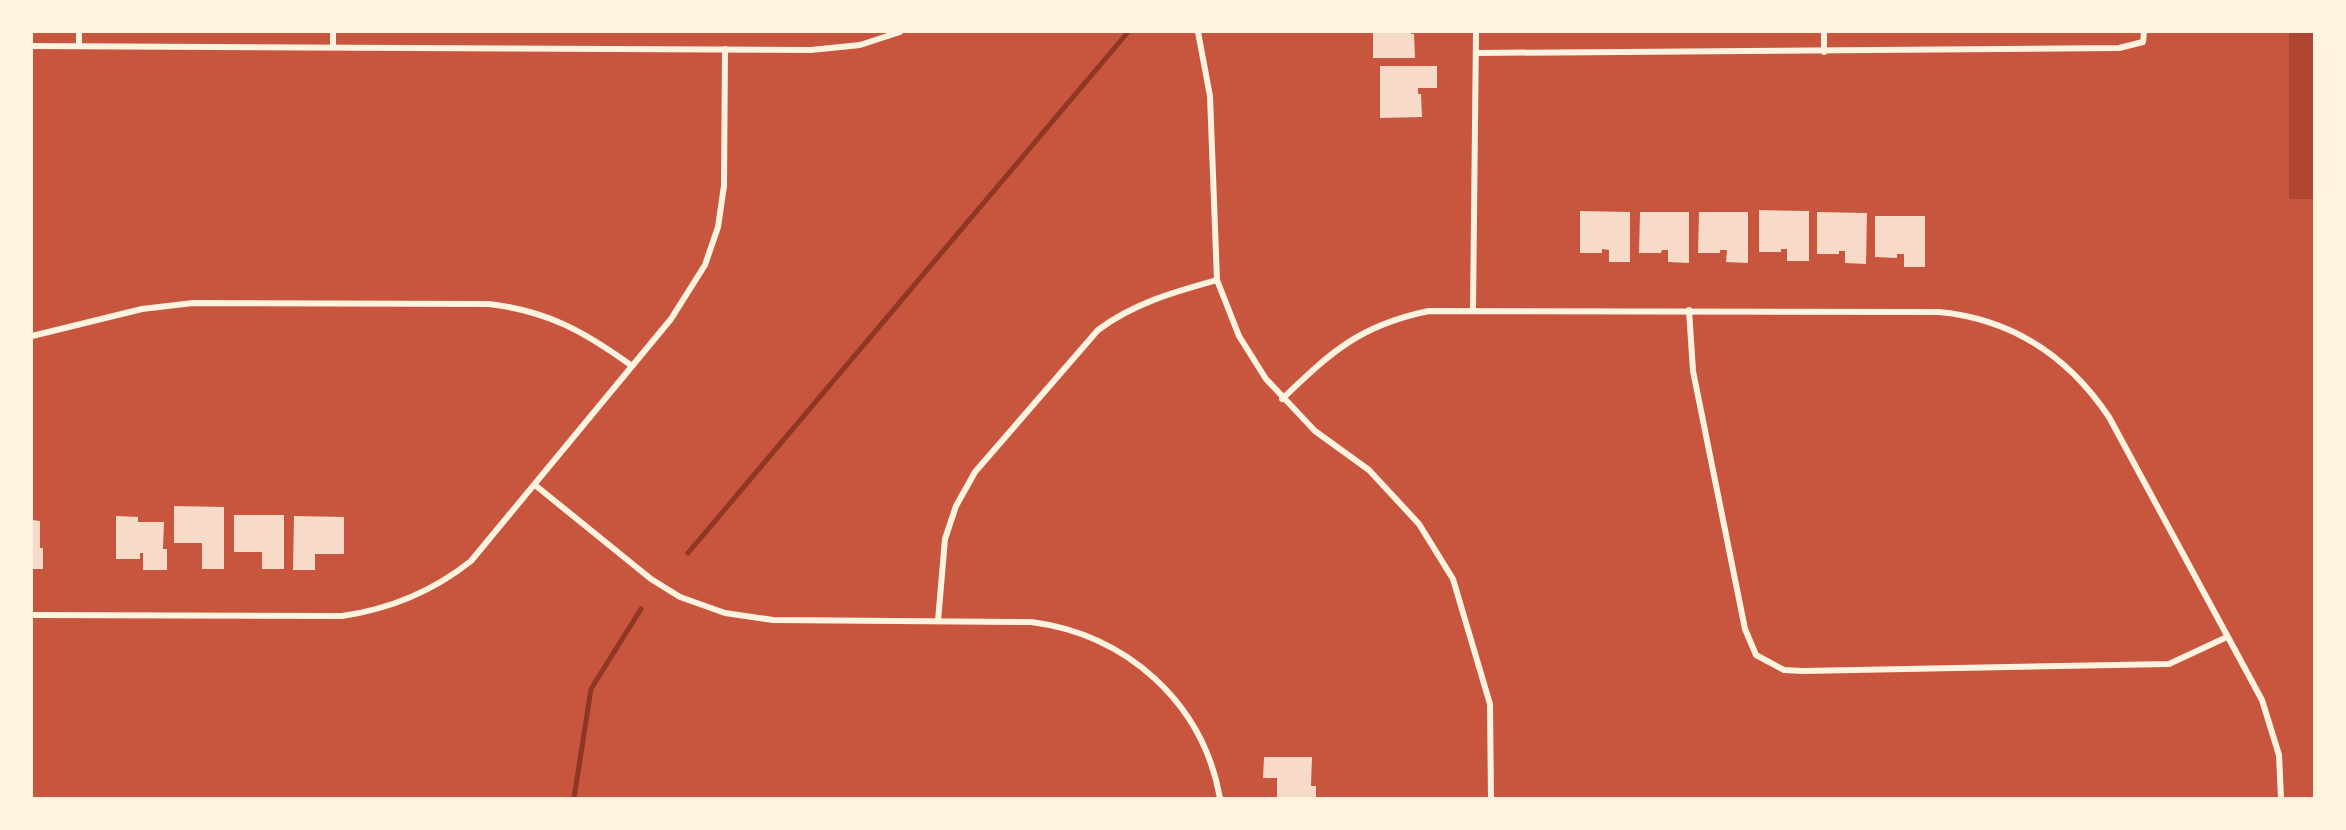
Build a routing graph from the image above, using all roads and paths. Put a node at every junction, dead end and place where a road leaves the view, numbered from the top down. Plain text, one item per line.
1 (79, 32) edge
2 (333, 32) edge
3 (900, 32) edge
4 (1198, 32) edge
5 (1476, 32) edge
6 (1824, 32) edge
7 (2144, 32) edge
8 (32, 46) edge
9 (78, 46) junction
10 (333, 47) junction
11 (725, 48) junction
12 (1824, 52) junction
13 (1476, 53) junction
14 (1217, 280) junction
15 (1473, 310) junction
16 (1689, 310) junction
17 (32, 336) edge
18 (632, 366) junction
19 (1282, 399) junction
20 (535, 485) junction
21 (32, 615) edge
22 (938, 621) junction
23 (2227, 637) junction
24 (1220, 798) edge
25 (1491, 798) edge
26 (2281, 798) edge

1 - 9 street
2 - 10 street
3 - 11 street
4 - 14 street
5 - 13 street
6 - 12 street
7 - 12 street
8 - 9 street
9 - 10 street
10 - 11 street
11 - 18 street
12 - 13 street
13 - 15 street
14 - 19 street
14 - 22 street
15 - 16 street
15 - 19 street
16 - 23 street
16 - 23 street
17 - 18 street
18 - 20 street
19 - 25 street
20 - 21 street
20 - 22 street
22 - 24 street
23 - 26 street

